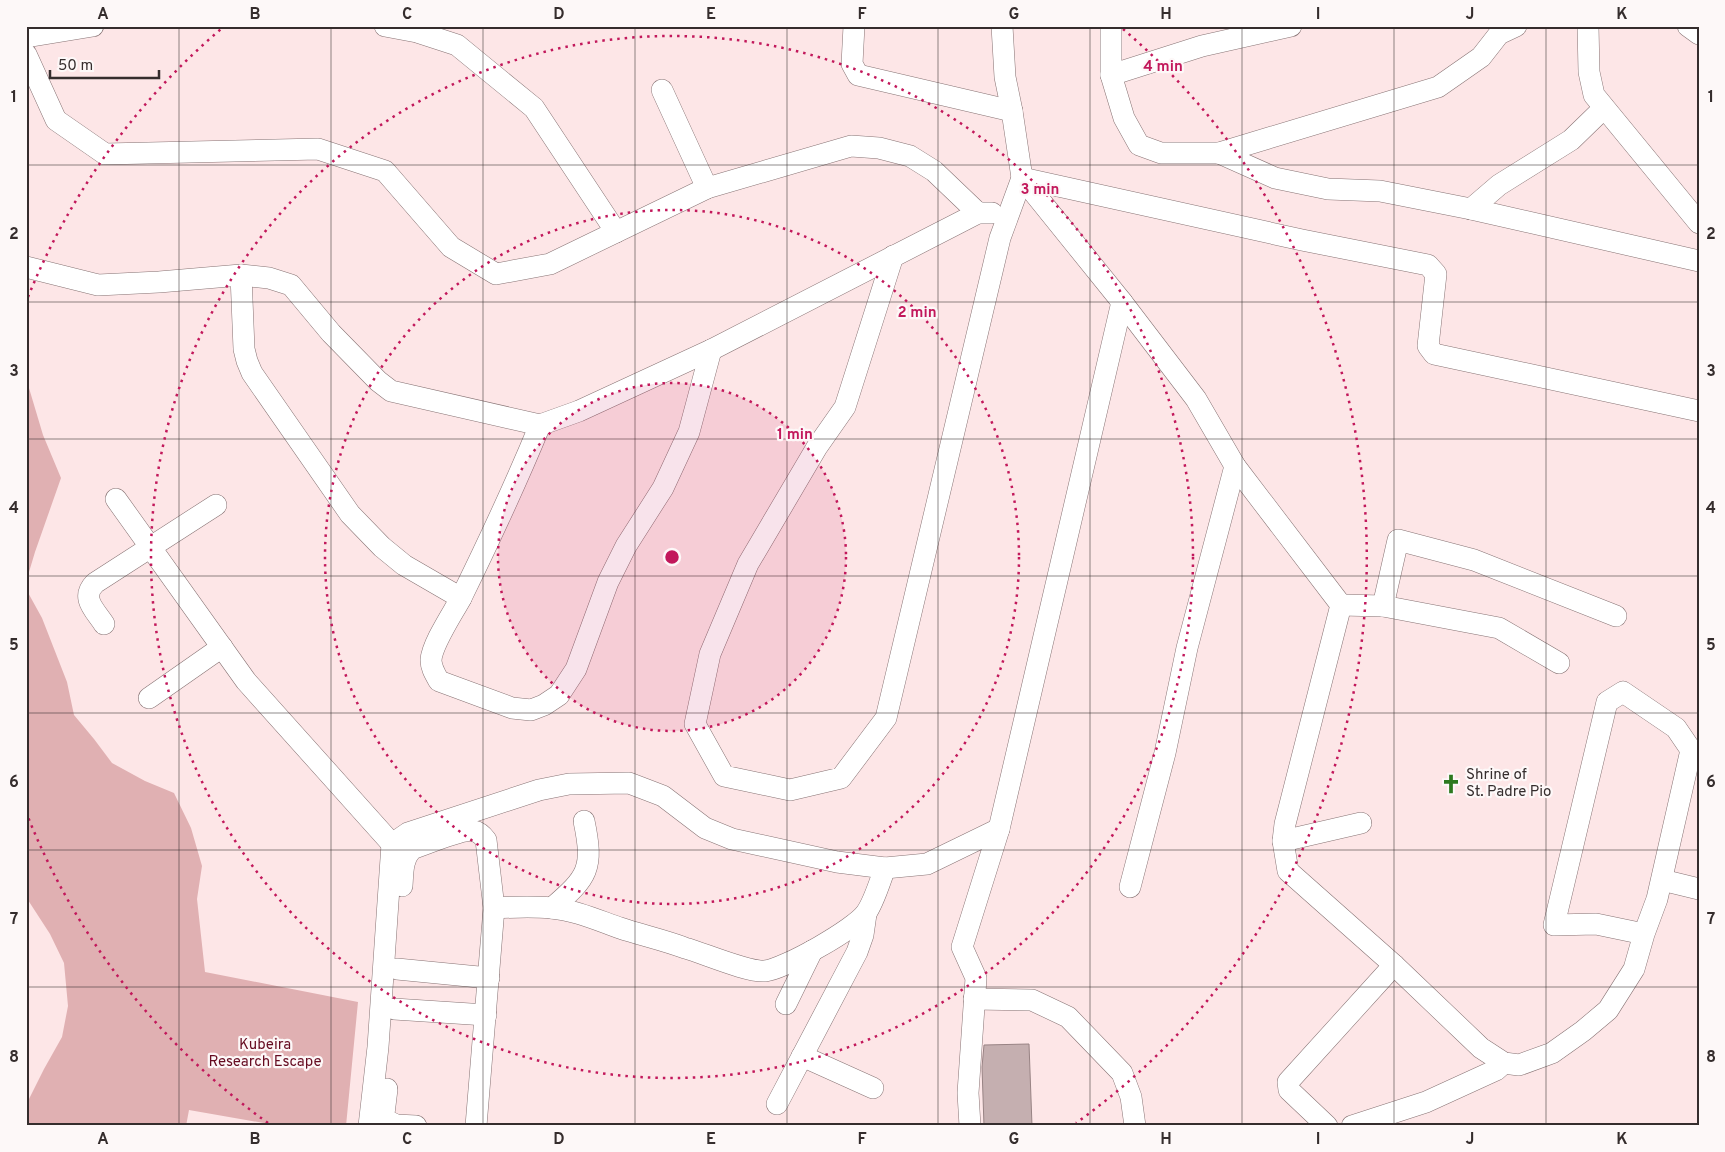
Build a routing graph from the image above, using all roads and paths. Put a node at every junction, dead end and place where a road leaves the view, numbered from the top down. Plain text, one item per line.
1 (93, 26) edge
2 (385, 26) edge
3 (854, 26) edge
4 (1002, 26) edge
5 (1111, 26) edge
6 (1291, 26) edge
7 (1516, 26) edge
8 (1588, 26) edge
9 (1688, 26) edge
10 (1699, 34) edge
11 (26, 37) edge
12 (26, 54) edge
13 (1111, 75) junction
14 (662, 90) dead end
15 (1604, 108) junction
16 (1012, 111) junction
17 (1219, 153) junction
18 (1022, 178) junction
19 (707, 188) junction
20 (1471, 209) junction
21 (978, 213) junction
22 (1009, 213) junction
23 (1699, 223) edge
24 (616, 232) junction
25 (894, 256) junction
26 (1699, 261) edge
27 (26, 266) edge
28 (241, 275) junction
29 (1122, 302) junction
30 (711, 350) junction
31 (1699, 412) edge
32 (540, 425) junction
33 (1235, 466) junction
34 (116, 499) dead end
35 (216, 505) dead end
36 (151, 548) junction
37 (461, 598) junction
38 (1341, 605) junction
39 (1384, 606) junction
40 (1616, 616) dead end
41 (104, 624) dead end
42 (222, 647) junction
43 (1558, 664) dead end
44 (149, 698) dead end
45 (584, 821) dead end
46 (1360, 823) dead end
47 (999, 829) junction
48 (1283, 842) junction
49 (392, 844) junction
50 (885, 868) junction
51 (1662, 880) junction
52 (1130, 887) dead end
53 (1699, 889) edge
54 (494, 908) junction
55 (552, 908) junction
56 (866, 914) junction
57 (1644, 934) junction
58 (812, 951) junction
59 (1394, 965) junction
60 (397, 969) junction
61 (489, 978) junction
62 (974, 999) junction
63 (786, 1004) dead end
64 (394, 1009) junction
65 (486, 1015) junction
66 (802, 1056) junction
67 (1504, 1063) junction
68 (873, 1088) dead end
69 (776, 1104) dead end
70 (369, 1126) edge
71 (416, 1126) edge
72 (476, 1126) edge
73 (970, 1126) edge
74 (1135, 1126) edge
75 (1327, 1126) edge
76 (1352, 1126) edge

1 - 11 street
2 - 24 street
3 - 16 street
4 - 16 street
5 - 13 street
6 - 13 street
7 - 17 street
8 - 15 street
9 - 10 street
12 - 24 street
13 - 17 street
14 - 19 street
15 - 20 street
15 - 23 street
16 - 18 street
17 - 20 street
18 - 22 street
18 - 29 street
18 - 31 street
19 - 21 street
19 - 24 street
20 - 26 street
21 - 22 street
21 - 25 street
22 - 25 street
25 - 30 street
27 - 28 street
28 - 32 street
28 - 37 street
29 - 33 street
29 - 47 street
30 - 32 street
30 - 37 street
32 - 37 street
33 - 38 street
33 - 52 street
34 - 36 street
35 - 36 street
36 - 41 street
36 - 42 street
38 - 39 street
38 - 48 street
39 - 40 street
39 - 43 street
42 - 44 street
42 - 49 street
45 - 55 street
46 - 48 street
47 - 50 street
47 - 62 street
48 - 59 street
49 - 50 street
49 - 70 street
50 - 56 street
51 - 53 street
51 - 57 street
51 - 57 street
54 - 55 street
54 - 60 street
54 - 61 street
55 - 58 street
56 - 58 street
56 - 66 street
57 - 67 street
58 - 63 street
59 - 67 street
59 - 75 street
60 - 61 street
60 - 64 street
61 - 65 street
62 - 73 street
62 - 74 street
64 - 65 street
64 - 71 street
65 - 72 street
66 - 68 street
66 - 69 street
67 - 76 street

